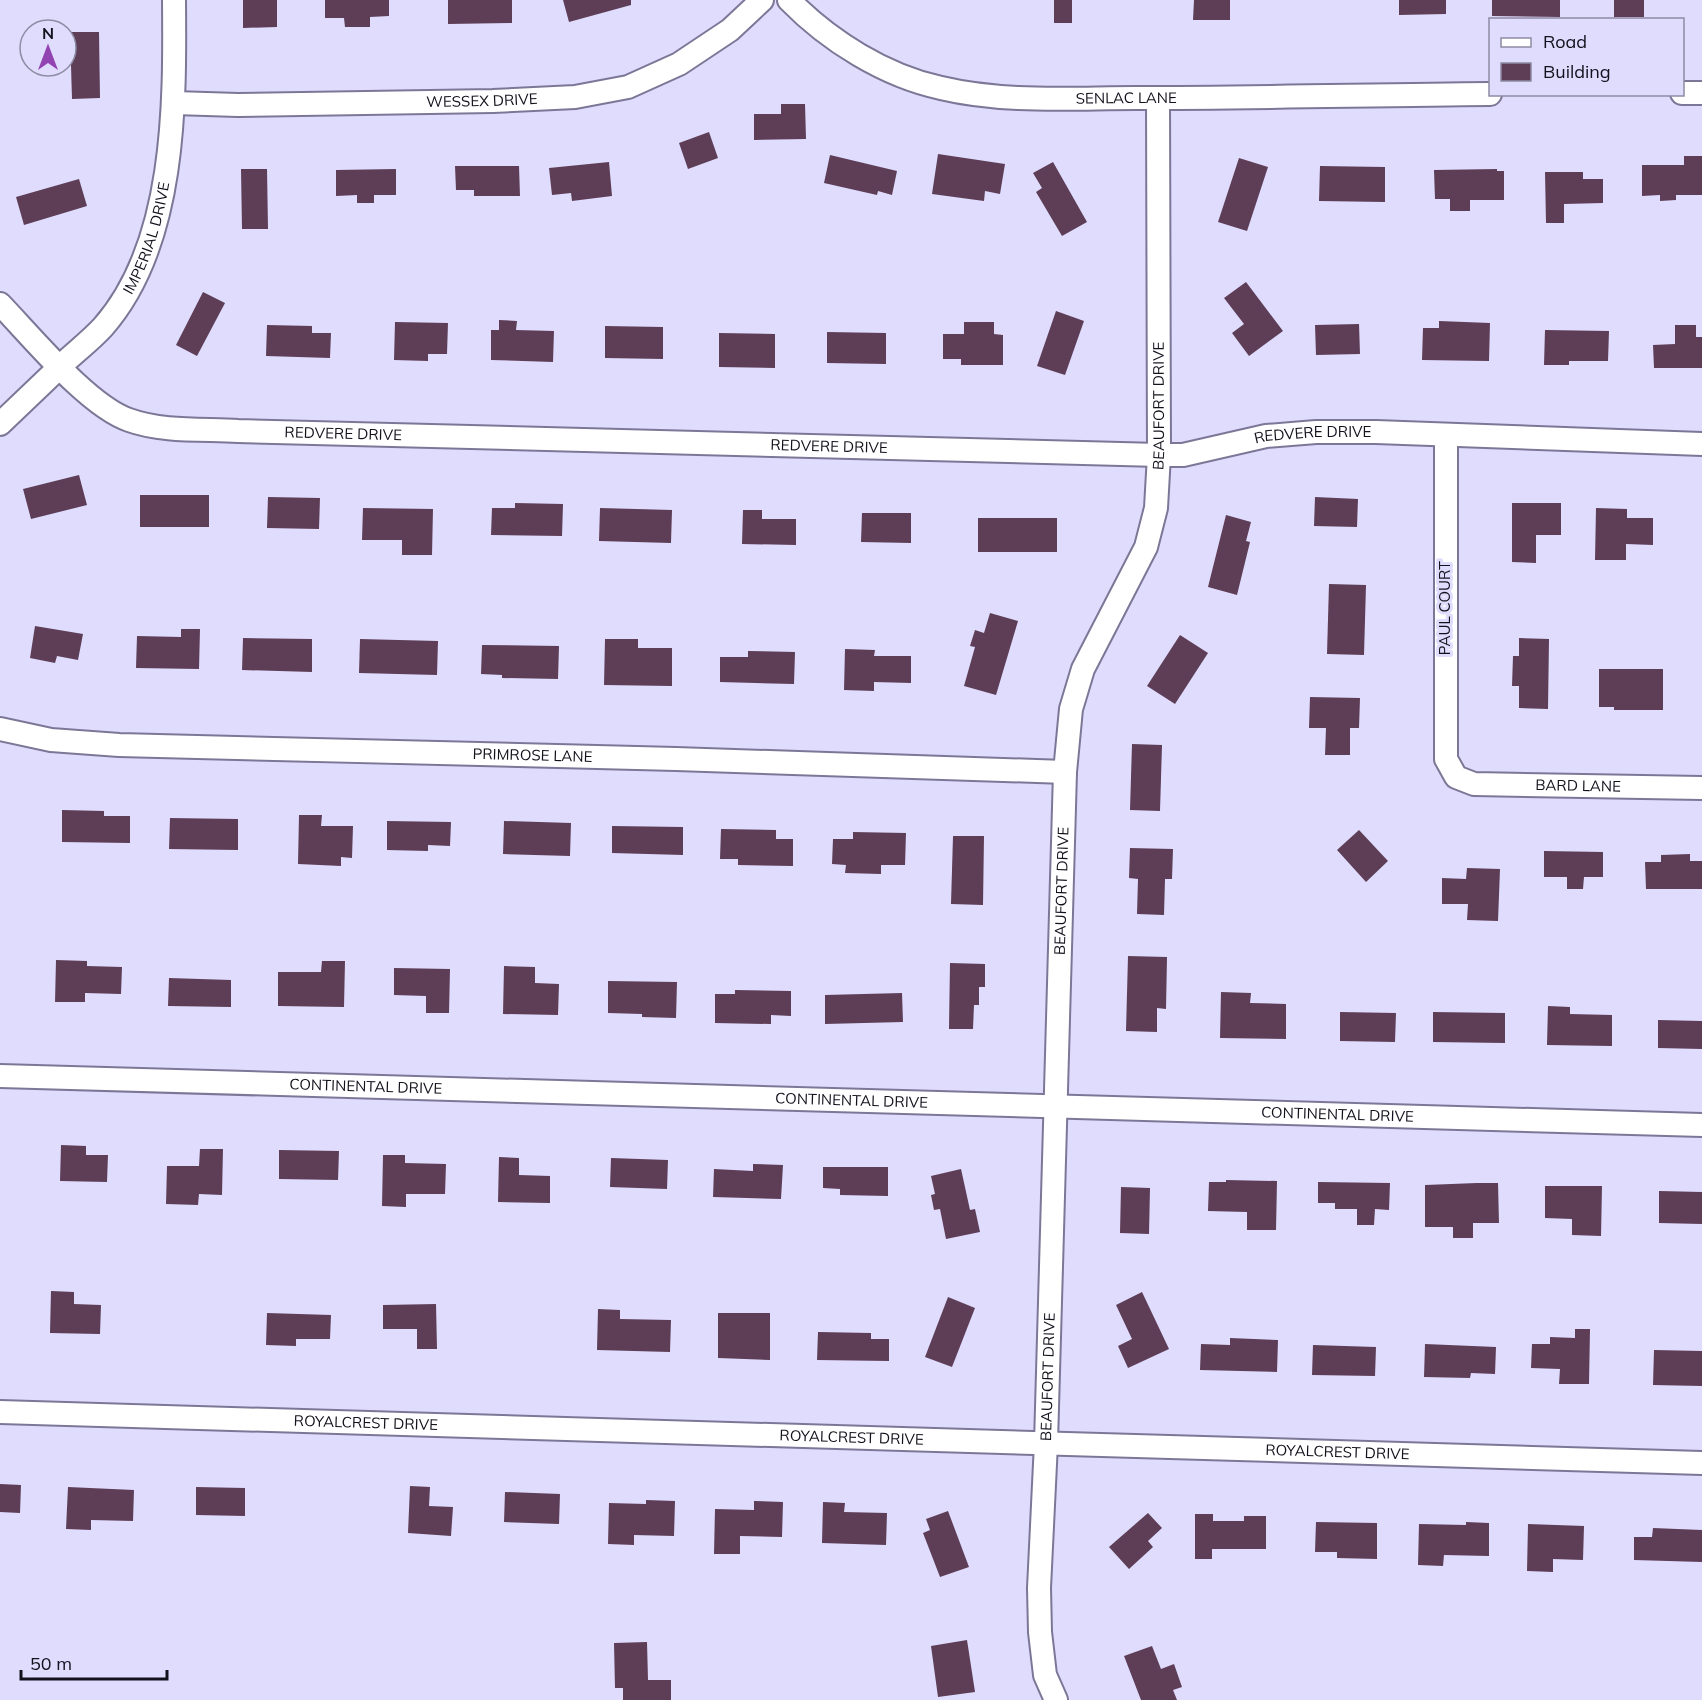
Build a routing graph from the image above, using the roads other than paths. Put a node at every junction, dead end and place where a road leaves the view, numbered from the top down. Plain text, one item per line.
1 (174, 0) edge
2 (762, 0) edge
3 (789, 0) edge
4 (1684, 93) edge
5 (1702, 93) edge
6 (1489, 94) edge
7 (1158, 98) junction
8 (174, 103) junction
9 (0, 304) edge
10 (60, 367) junction
11 (0, 424) edge
12 (1446, 435) junction
13 (1702, 444) edge
14 (1159, 455) junction
15 (0, 729) edge
16 (1065, 772) junction
17 (1456, 777) joint
18 (1702, 788) edge
19 (0, 1076) edge
20 (1055, 1106) junction
21 (1702, 1125) edge
22 (0, 1412) edge
23 (1046, 1443) junction
24 (1702, 1462) edge
25 (1056, 1700) edge

1 - 8 street, IMPERIAL DRIVE
2 - 8 street, WESSEX DRIVE
3 - 7 street, SENLAC LANE
4 - 5 street
6 - 7 street, SENLAC LANE
7 - 14 street, BEAUFORT DRIVE
8 - 10 street, IMPERIAL DRIVE
9 - 10 street, REDVERE DRIVE
10 - 11 street, IMPERIAL DRIVE
10 - 14 street, REDVERE DRIVE
12 - 13 street, REDVERE DRIVE
12 - 14 street, REDVERE DRIVE
12 - 17 street, PAUL COURT
14 - 16 street, BEAUFORT DRIVE
15 - 16 street, PRIMROSE LANE
16 - 20 street, BEAUFORT DRIVE
17 - 18 street, BARD LANE
19 - 20 street, CONTINENTAL DRIVE
20 - 21 street, CONTINENTAL DRIVE
20 - 23 street, BEAUFORT DRIVE
22 - 23 street, ROYALCREST DRIVE
23 - 24 street, ROYALCREST DRIVE
23 - 25 street, BEAUFORT DRIVE

